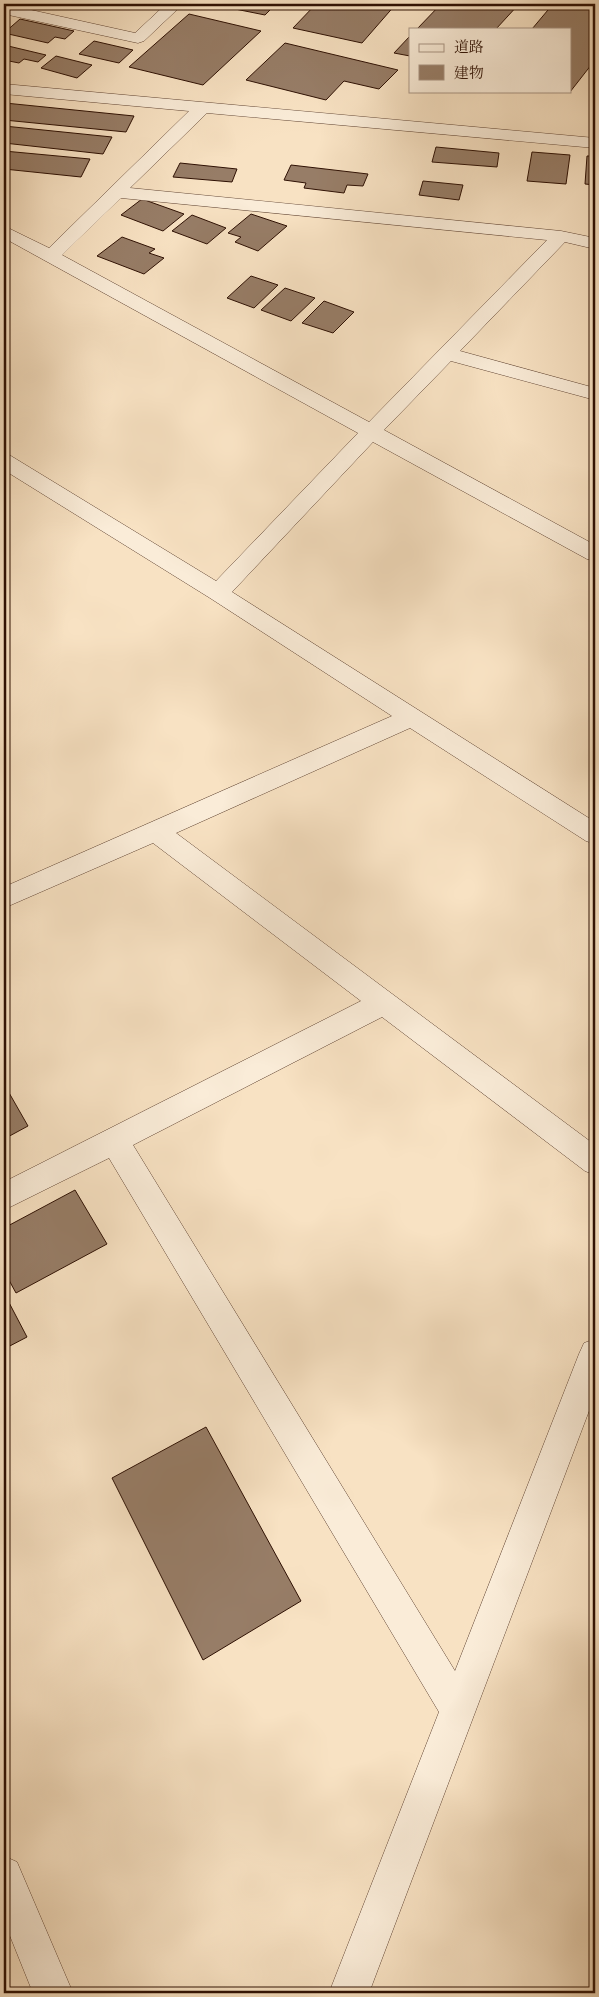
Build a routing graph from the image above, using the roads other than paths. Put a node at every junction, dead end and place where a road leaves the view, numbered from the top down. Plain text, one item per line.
1 (175, 4) edge
2 (4, 9) edge
3 (4, 89) edge
4 (203, 107) junction
5 (595, 143) edge
6 (117, 192) junction
7 (4, 231) edge
8 (561, 236) junction
9 (595, 243) edge
10 (50, 257) junction
11 (447, 354) junction
12 (595, 394) edge
13 (371, 432) junction
14 (4, 461) edge
15 (595, 554) edge
16 (218, 593) junction
17 (412, 717) junction
18 (154, 830) junction
19 (595, 834) edge
20 (4, 898) edge
21 (383, 1003) junction
22 (114, 1140) junction
23 (595, 1162) edge
24 (4, 1197) edge
25 (595, 1354) edge
26 (458, 1710) junction
27 (4, 1876) edge
28 (53, 1993) edge
29 (349, 1993) edge

1 - 2 street
3 - 4 street
4 - 5 street
4 - 6 street
6 - 8 street
6 - 10 street
7 - 10 street
8 - 9 street
8 - 11 street
10 - 13 street
11 - 12 street
11 - 13 street
13 - 15 street
13 - 16 street
14 - 16 street
16 - 17 street
17 - 18 street
17 - 19 street
18 - 20 street
18 - 21 street
21 - 22 street
21 - 23 street
22 - 24 street
22 - 26 street
25 - 26 street
26 - 29 street
27 - 28 street

